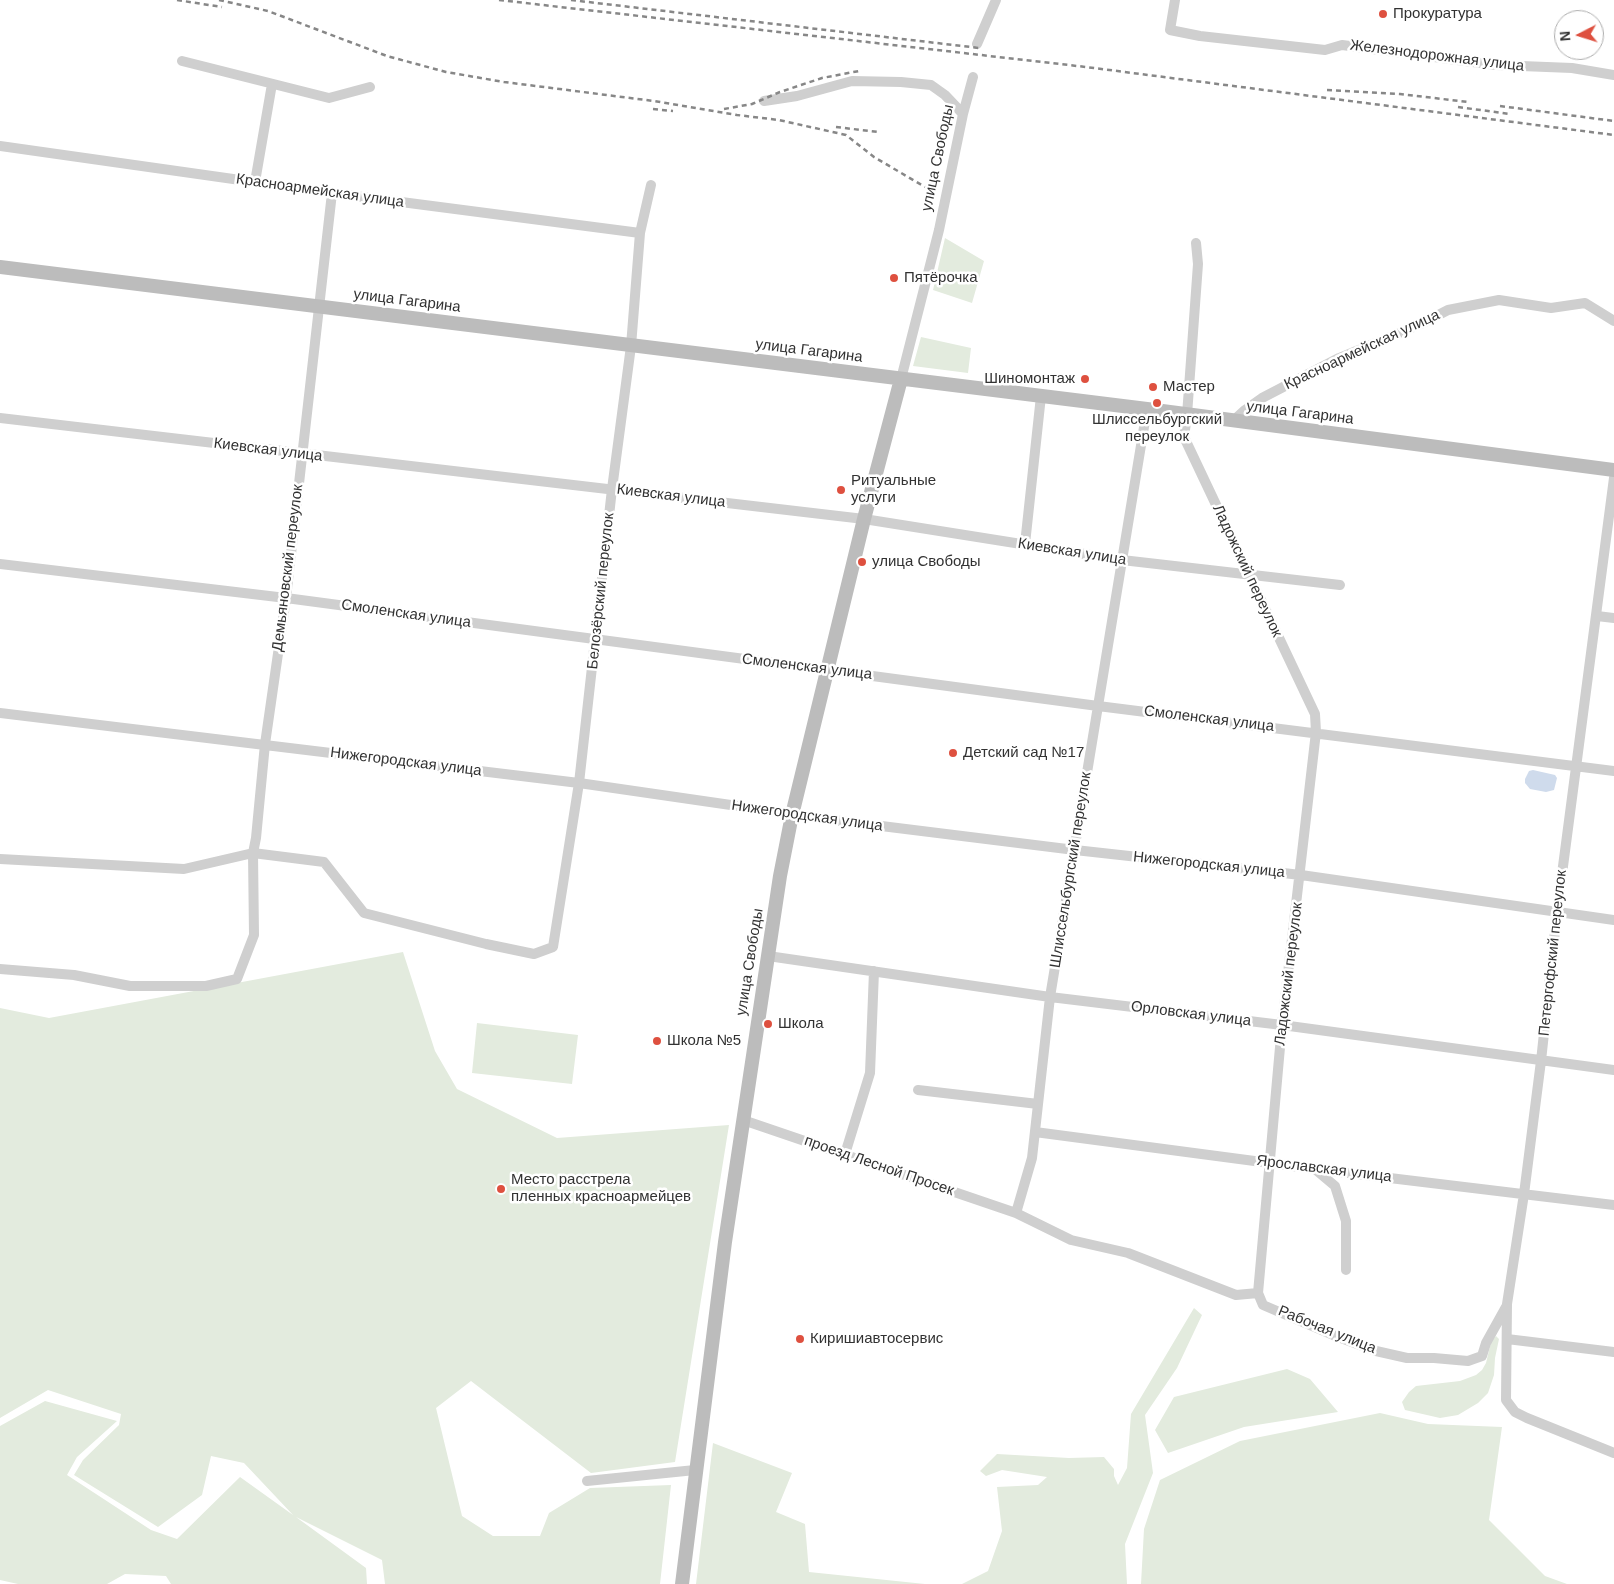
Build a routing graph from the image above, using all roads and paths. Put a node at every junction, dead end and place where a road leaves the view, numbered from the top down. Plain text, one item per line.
1 (996, 0) edge
2 (1175, 0) edge
3 (977, 44) dead end
4 (182, 61) dead end
5 (1614, 75) edge
6 (973, 77) dead end
7 (272, 84) junction
8 (370, 87) dead end
9 (764, 101) dead end
10 (963, 114) junction
11 (0, 146) edge
12 (255, 182) junction
13 (651, 185) dead end
14 (332, 193) junction
15 (640, 233) junction
16 (1196, 242) dead end
17 (0, 267) edge
18 (319, 306) junction
19 (1614, 321) edge
20 (632, 346) junction
21 (901, 379) junction
22 (1041, 396) junction
23 (1147, 409) junction
24 (1187, 415) junction
25 (0, 418) edge
26 (1234, 421) junction
27 (302, 454) junction
28 (1614, 470) edge
29 (1614, 478) edge
30 (612, 489) junction
31 (864, 519) junction
32 (1025, 544) junction
33 (1122, 560) junction
34 (0, 564) edge
35 (1249, 575) junction
36 (1340, 584) dead end
37 (286, 598) junction
38 (1597, 616) junction
39 (1614, 618) edge
40 (596, 640) junction
41 (828, 670) junction
42 (1098, 706) junction
43 (0, 713) edge
44 (1316, 732) junction
45 (265, 744) junction
46 (1576, 767) junction
47 (1614, 771) edge
48 (579, 783) junction
49 (792, 815) junction
50 (1075, 850) junction
51 (253, 853) junction
52 (0, 859) edge
53 (1301, 876) junction
54 (1557, 912) junction
55 (1614, 920) edge
56 (768, 956) junction
57 (0, 969) edge
58 (874, 971) junction
59 (1050, 997) junction
60 (1282, 1025) junction
61 (1541, 1061) junction
62 (1614, 1070) edge
63 (918, 1090) dead end
64 (1038, 1104) junction
65 (743, 1120) junction
66 (1035, 1132) junction
67 (845, 1154) junction
68 (1269, 1162) junction
69 (1315, 1169) junction
70 (1524, 1194) junction
71 (1614, 1205) edge
72 (1016, 1213) junction
73 (1346, 1270) dead end
74 (1258, 1293) junction
75 (1508, 1304) junction
76 (1507, 1339) junction
77 (1614, 1352) edge
78 (1614, 1453) edge
79 (695, 1470) junction
80 (587, 1481) dead end
81 (682, 1584) edge

1 - 3 street
2 - 5 street, Железнодорожная улица
4 - 7 street
6 - 10 street, улица Свободы
7 - 8 street
7 - 12 street
9 - 10 street
10 - 21 street, улица Свободы
11 - 12 street, Красноармейская улица
12 - 14 street, Красноармейская улица
13 - 15 street, Белозёрский переулок
14 - 15 street, Красноармейская улица
14 - 18 street, Демьяновский переулок
15 - 20 street, Белозёрский переулок
16 - 24 street, Ладожский переулок
17 - 18 street, улица Гагарина
18 - 20 street, улица Гагарина
18 - 27 street, Демьяновский переулок
19 - 26 street, Красноармейская улица
20 - 21 street, улица Гагарина
20 - 30 street, Белозёрский переулок
21 - 22 street, улица Гагарина
21 - 31 street, улица Свободы
22 - 23 street, улица Гагарина
22 - 32 street
23 - 24 street, улица Гагарина
23 - 33 street, Шлиссельбургский переулок
24 - 26 street, улица Гагарина
24 - 35 street, Ладожский переулок
25 - 27 street, Киевская улица
26 - 28 street, улица Гагарина
27 - 30 street, Киевская улица
27 - 37 street, Демьяновский переулок
29 - 38 street, Петергофский переулок
30 - 31 street, Киевская улица
30 - 40 street, Белозёрский переулок
31 - 32 street, Киевская улица
31 - 41 street, улица Свободы
32 - 33 street, Киевская улица
33 - 35 street, Киевская улица
33 - 42 street, Шлиссельбургский переулок
34 - 37 street, Смоленская улица
35 - 36 street, Киевская улица
35 - 44 street, Ладожский переулок
37 - 40 street, Смоленская улица
37 - 45 street, Демьяновский переулок
38 - 39 street
38 - 46 street, Петергофский переулок
40 - 41 street, Смоленская улица
40 - 48 street, Белозёрский переулок
41 - 42 street, Смоленская улица
41 - 49 street, улица Свободы
42 - 44 street, Смоленская улица
42 - 50 street, Шлиссельбургский переулок
43 - 45 street, Нижегородская улица
44 - 46 street, Смоленская улица
44 - 53 street, Ладожский переулок
45 - 48 street, Нижегородская улица
45 - 51 street, Демьяновский переулок
46 - 47 street, Смоленская улица
46 - 54 street, Петергофский переулок
48 - 49 street, Нижегородская улица
48 - 51 street, Белозёрский переулок
49 - 50 street, Нижегородская улица
49 - 56 street, улица Свободы
50 - 53 street, Нижегородская улица
50 - 59 street, Шлиссельбургский переулок
51 - 52 street
51 - 57 street, Демьяновский переулок
53 - 54 street, Нижегородская улица
53 - 60 street, Ладожский переулок
54 - 55 street, Нижегородская улица
54 - 61 street, Петергофский переулок
56 - 58 street, Орловская улица
56 - 65 street, улица Свободы
58 - 59 street, Орловская улица
58 - 67 street
59 - 60 street, Орловская улица
59 - 64 street, Шлиссельбургский переулок
60 - 61 street, Орловская улица
60 - 68 street, Ладожский переулок
61 - 62 street, Орловская улица
61 - 70 street, Петергофский переулок
63 - 64 street
64 - 66 street, Шлиссельбургский переулок
65 - 67 street, проезд Лесной Просек
65 - 79 street, улица Свободы
66 - 68 street, Ярославская улица
66 - 72 street, Шлиссельбургский переулок
67 - 72 street, проезд Лесной Просек
68 - 69 street, Ярославская улица
68 - 74 street, Ладожский переулок
69 - 70 street, Ярославская улица
69 - 73 street
70 - 71 street, Ярославская улица
70 - 75 street, Петергофский переулок
72 - 74 street
74 - 75 street, Рабочая улица
75 - 76 street, Петергофский переулок
76 - 77 street
76 - 78 street, Петергофский переулок
79 - 80 street
79 - 81 street, улица Свободы

